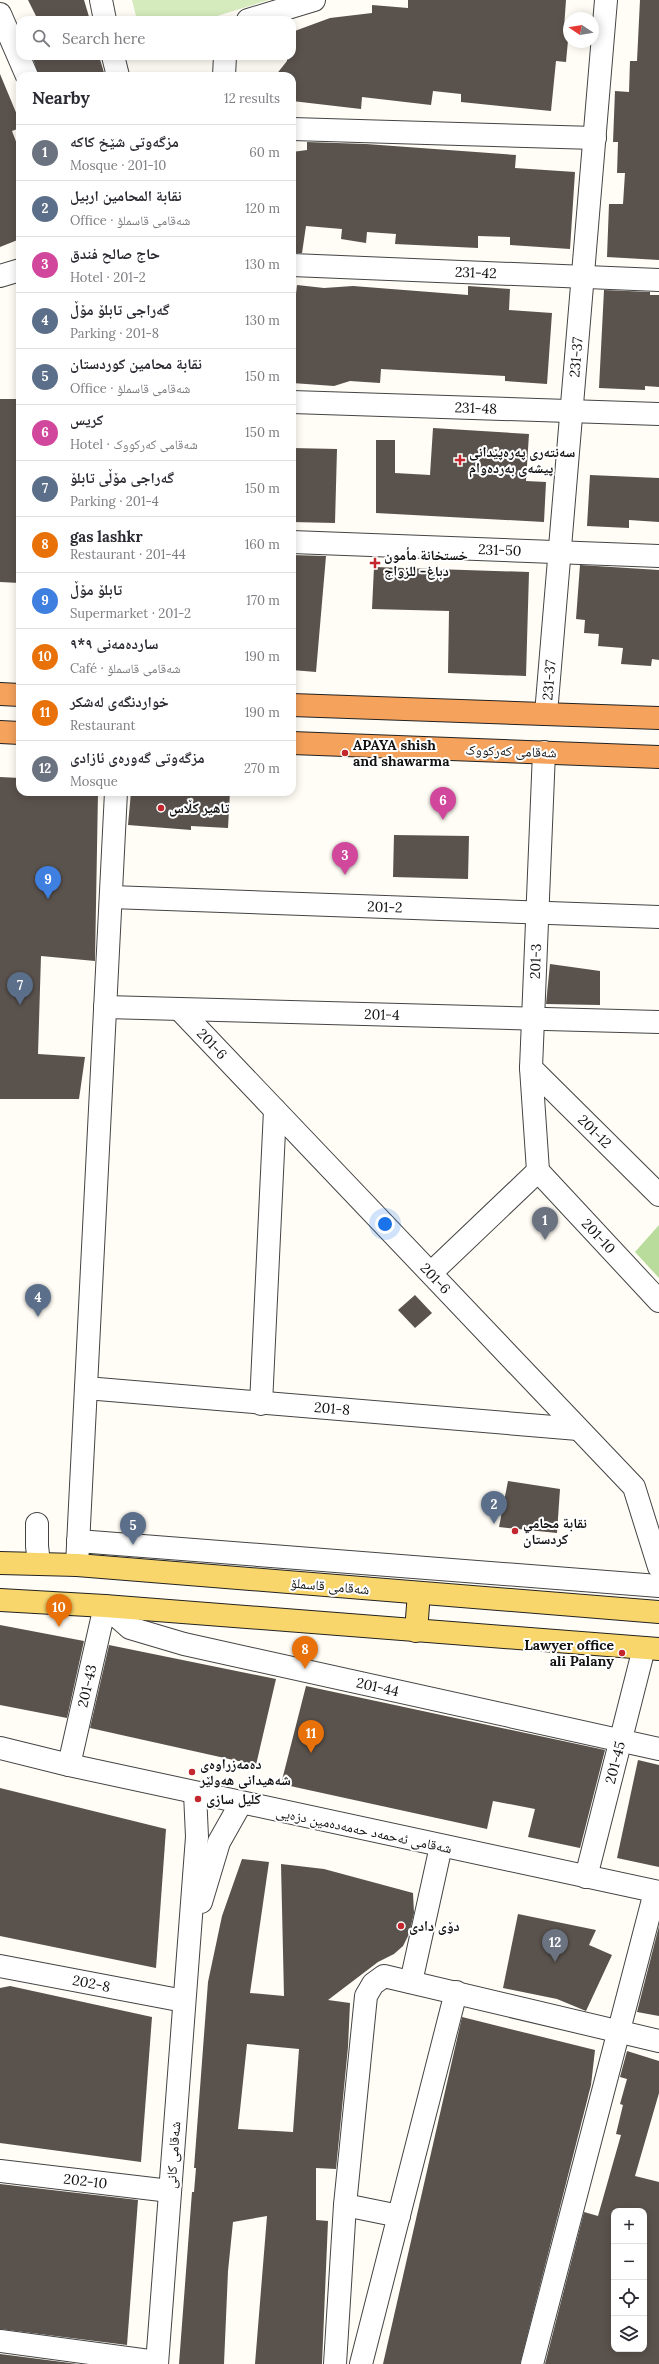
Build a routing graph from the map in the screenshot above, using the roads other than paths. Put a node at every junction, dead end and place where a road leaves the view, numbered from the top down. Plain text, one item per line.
1 (101, 0) edge
2 (314, 0) edge
3 (606, 0) edge
4 (104, 16) edge
5 (261, 16) edge
6 (1, 21) edge
7 (16, 54) edge
8 (19, 60) edge
9 (226, 60) edge
10 (24, 72) edge
11 (224, 72) edge
12 (296, 129) edge
13 (595, 138) junction
14 (296, 265) edge
15 (16, 271) edge
16 (0, 276) edge
17 (583, 277) junction
18 (659, 280) edge
19 (296, 402) edge
20 (572, 412) junction
21 (659, 414) edge
22 (296, 542) edge
23 (560, 552) junction
24 (659, 556) edge
25 (0, 694) edge
26 (16, 695) edge
27 (296, 705) edge
28 (546, 714) junction
29 (659, 718) edge
30 (0, 732) edge
31 (16, 733) edge
32 (296, 743) edge
33 (544, 752) junction
34 (659, 757) edge
35 (116, 796) edge
36 (111, 897) junction
37 (538, 912) junction
38 (659, 917) edge
39 (105, 1007) junction
40 (179, 1009) junction
41 (533, 1018) junction
42 (659, 1022) edge
43 (531, 1068) junction
44 (275, 1110) junction
45 (538, 1171) junction
46 (659, 1195) edge
47 (431, 1273) junction
48 (659, 1300) edge
49 (86, 1388) junction
50 (261, 1404) junction
51 (578, 1428) junction
52 (37, 1524) dead end
53 (78, 1541) junction
54 (39, 1562) junction
55 (0, 1563) edge
56 (77, 1565) junction
57 (659, 1567) edge
58 (659, 1586) edge
59 (419, 1593) junction
60 (0, 1600) edge
61 (104, 1606) junction
62 (659, 1612) edge
63 (416, 1631) junction
64 (651, 1649) edge
65 (621, 1740) junction
66 (0, 1748) edge
67 (659, 1749) edge
68 (69, 1765) junction
69 (195, 1793) junction
70 (241, 1803) junction
71 (441, 1846) junction
72 (586, 1877) junction
73 (657, 1892) edge
74 (188, 1946) junction
75 (0, 1966) edge
76 (411, 1982) junction
77 (456, 1992) junction
78 (184, 2001) junction
79 (617, 2031) junction
80 (659, 2041) edge
81 (0, 2171) edge
82 (170, 2191) junction
83 (345, 2205) junction
84 (399, 2216) junction
85 (0, 2341) edge
86 (157, 2363) edge
87 (335, 2364) edge
88 (361, 2364) edge
89 (532, 2364) edge

1 - 4 street
2 - 5 street
3 - 13 street, 231-37
6 - 7 street
8 - 10 street
9 - 11 street
12 - 13 street
13 - 17 street, 231-37
14 - 17 street, 231-42
15 - 16 street
17 - 18 street, 231-42
17 - 20 street, 231-37
19 - 20 street, 231-48
20 - 21 street, 231-48
20 - 23 street, 231-37
22 - 23 street, 231-50
23 - 24 street, 231-50
23 - 28 street, 231-37
25 - 26 highway
27 - 28 highway
28 - 29 highway
30 - 31 highway
32 - 33 highway, شەقامی کەرکووک
33 - 34 highway, شەقامی کەرکووک
33 - 37 street, 201-3
35 - 36 street
36 - 37 street, 201-2
36 - 39 street
37 - 38 street, 201-2
37 - 41 street, 201-3
39 - 40 street, 201-4
39 - 49 street
40 - 41 street, 201-4
40 - 44 street, 201-6
41 - 42 street, 201-4
41 - 43 street, 201-3
43 - 45 street, 201-3
43 - 46 street, 201-12
44 - 47 street, 201-6
44 - 50 street
45 - 47 street
45 - 48 street, 201-10
47 - 51 street, 201-6
49 - 50 street, 201-8
49 - 53 street
50 - 51 street, 201-8
51 - 57 street, 201-6
52 - 54 street
53 - 56 street
53 - 58 street
54 - 55 main road, شەقامی قاسملۆ
54 - 56 main road, شەقامی قاسملۆ
56 - 59 main road, شەقامی قاسملۆ
59 - 62 main road, شەقامی قاسملۆ
59 - 63 main road
60 - 61 main road
61 - 63 main road
61 - 65 street, 201-44
61 - 68 street, 201-43
63 - 64 main road
64 - 65 street, 201-45
65 - 67 street, 201-44
65 - 72 street, 201-45
66 - 68 street, شەقامی ئەحمەد حەمەدەمین دزەیی
68 - 69 street, شەقامی ئەحمەد حەمەدەمین دزەیی
69 - 70 street, شەقامی ئەحمەد حەمەدەمین دزەیی
69 - 74 street, شەقامی کانی
70 - 71 street, شەقامی ئەحمەد حەمەدەمین دزەیی
70 - 74 street, شەقامی کانی
71 - 72 street, شەقامی ئەحمەد حەمەدەمین دزەیی
71 - 76 street
72 - 73 street, شەقامی ئەحمەد حەمەدەمین دزەیی
73 - 79 street
74 - 78 street, شەقامی کانی
75 - 78 street, 202-8
76 - 77 street
76 - 83 street
77 - 79 street
77 - 84 street
78 - 82 street, شەقامی کانی
79 - 80 street
79 - 89 street
81 - 82 street, 202-10
82 - 86 street, شەقامی کانی
83 - 84 street
83 - 87 street
84 - 88 street
85 - 86 street

